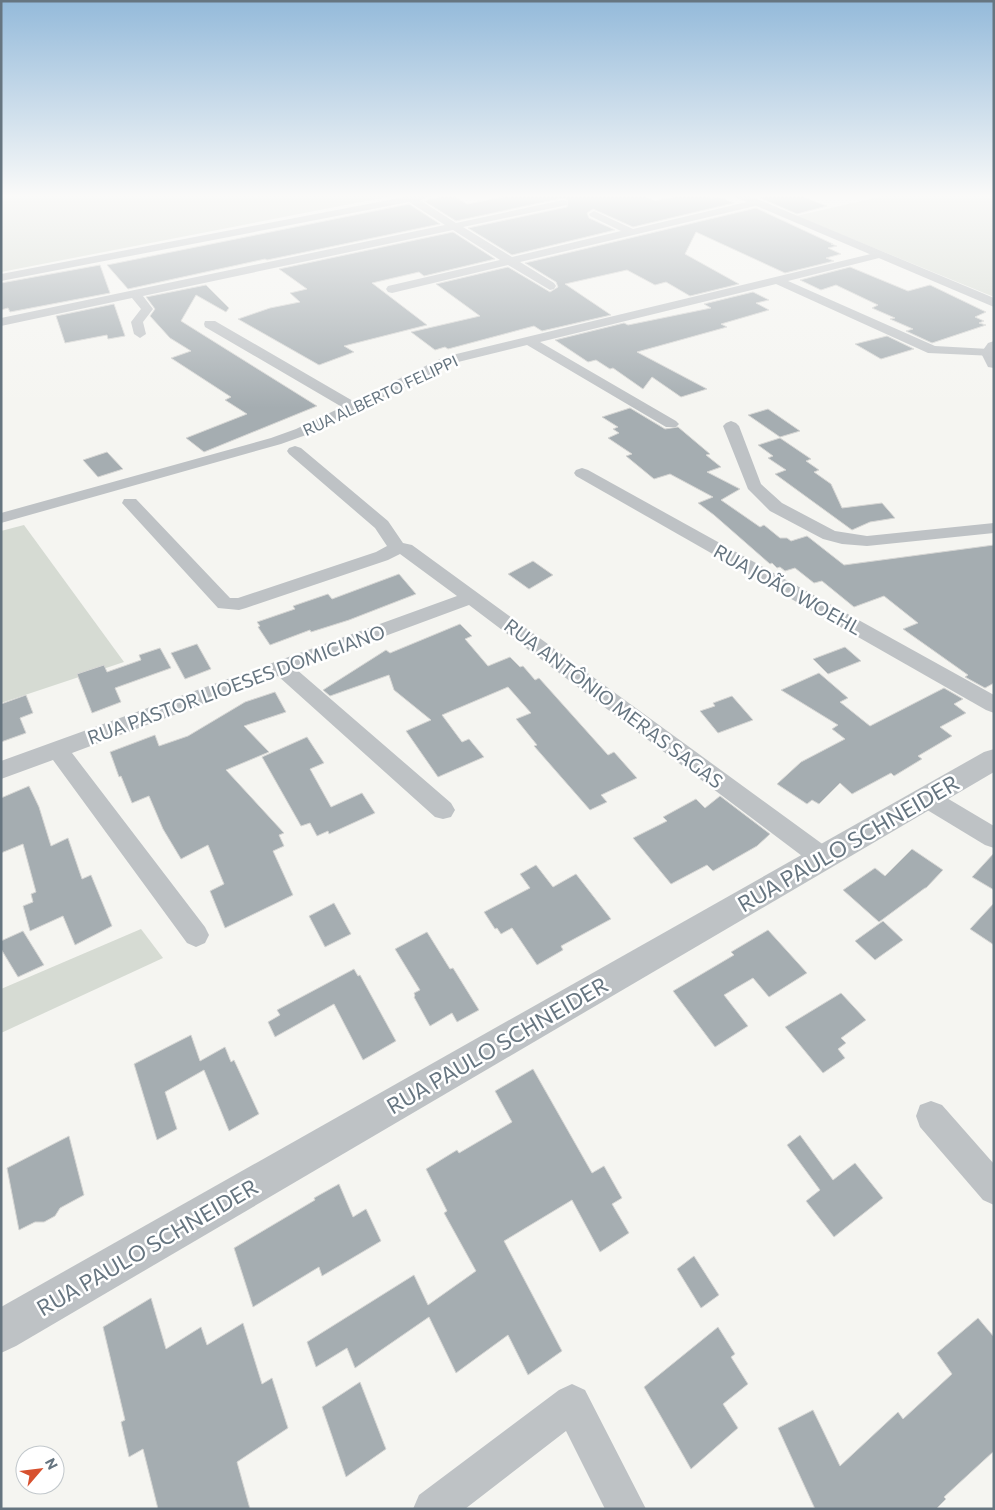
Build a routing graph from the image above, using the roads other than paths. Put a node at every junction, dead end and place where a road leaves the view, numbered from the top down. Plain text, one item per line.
1 (61, 266) edge
2 (261, 266) edge
3 (487, 266) edge
4 (519, 266) edge
5 (832, 266) edge
6 (906, 266) edge
7 (1, 278) edge
8 (777, 280) junction
9 (550, 286) dead end
10 (392, 289) dead end
11 (135, 293) junction
12 (994, 303) edge
13 (1, 322) edge
14 (210, 324) dead end
15 (140, 334) dead end
16 (528, 340) junction
17 (992, 354) edge
18 (353, 407) junction
19 (671, 424) dead end
20 (731, 426) dead end
21 (295, 451) dead end
22 (582, 473) dead end
23 (130, 503) dead end
24 (1, 518) edge
25 (994, 528) edge
26 (402, 548) junction
27 (472, 597) junction
28 (281, 667) junction
29 (994, 705) edge
30 (57, 750) junction
31 (994, 759) edge
32 (1, 770) edge
33 (927, 798) junction
34 (443, 810) dead end
35 (994, 838) edge
36 (823, 858) junction
37 (196, 935) dead end
38 (931, 1116) dead end
39 (994, 1189) edge
40 (1, 1331) edge
41 (433, 1509) edge
42 (626, 1509) edge

1 - 7 street
2 - 11 street
3 - 10 street
4 - 9 street
5 - 8 street, RUA ALBERTO FELIPPI
6 - 12 street
8 - 16 street, RUA ALBERTO FELIPPI
8 - 17 street
11 - 13 street
11 - 15 street
14 - 18 street
16 - 18 street, RUA ALBERTO FELIPPI
16 - 19 street
18 - 24 street, RUA ALBERTO FELIPPI
20 - 25 street
21 - 26 street
22 - 29 street, RUA JOÃO WOEHL
23 - 26 street
26 - 27 street, RUA ANTÔNIO MERAS SAGAS
27 - 28 street, RUA PASTOR LIOESES DOMICIANO
27 - 36 street, RUA ANTÔNIO MERAS SAGAS
28 - 30 street, RUA PASTOR LIOESES DOMICIANO
28 - 34 street
30 - 32 street, RUA PASTOR LIOESES DOMICIANO
30 - 37 street
31 - 33 street, RUA PAULO SCHNEIDER
33 - 35 street
33 - 36 street, RUA PAULO SCHNEIDER
36 - 40 street, RUA PAULO SCHNEIDER
38 - 39 street
41 - 42 street

